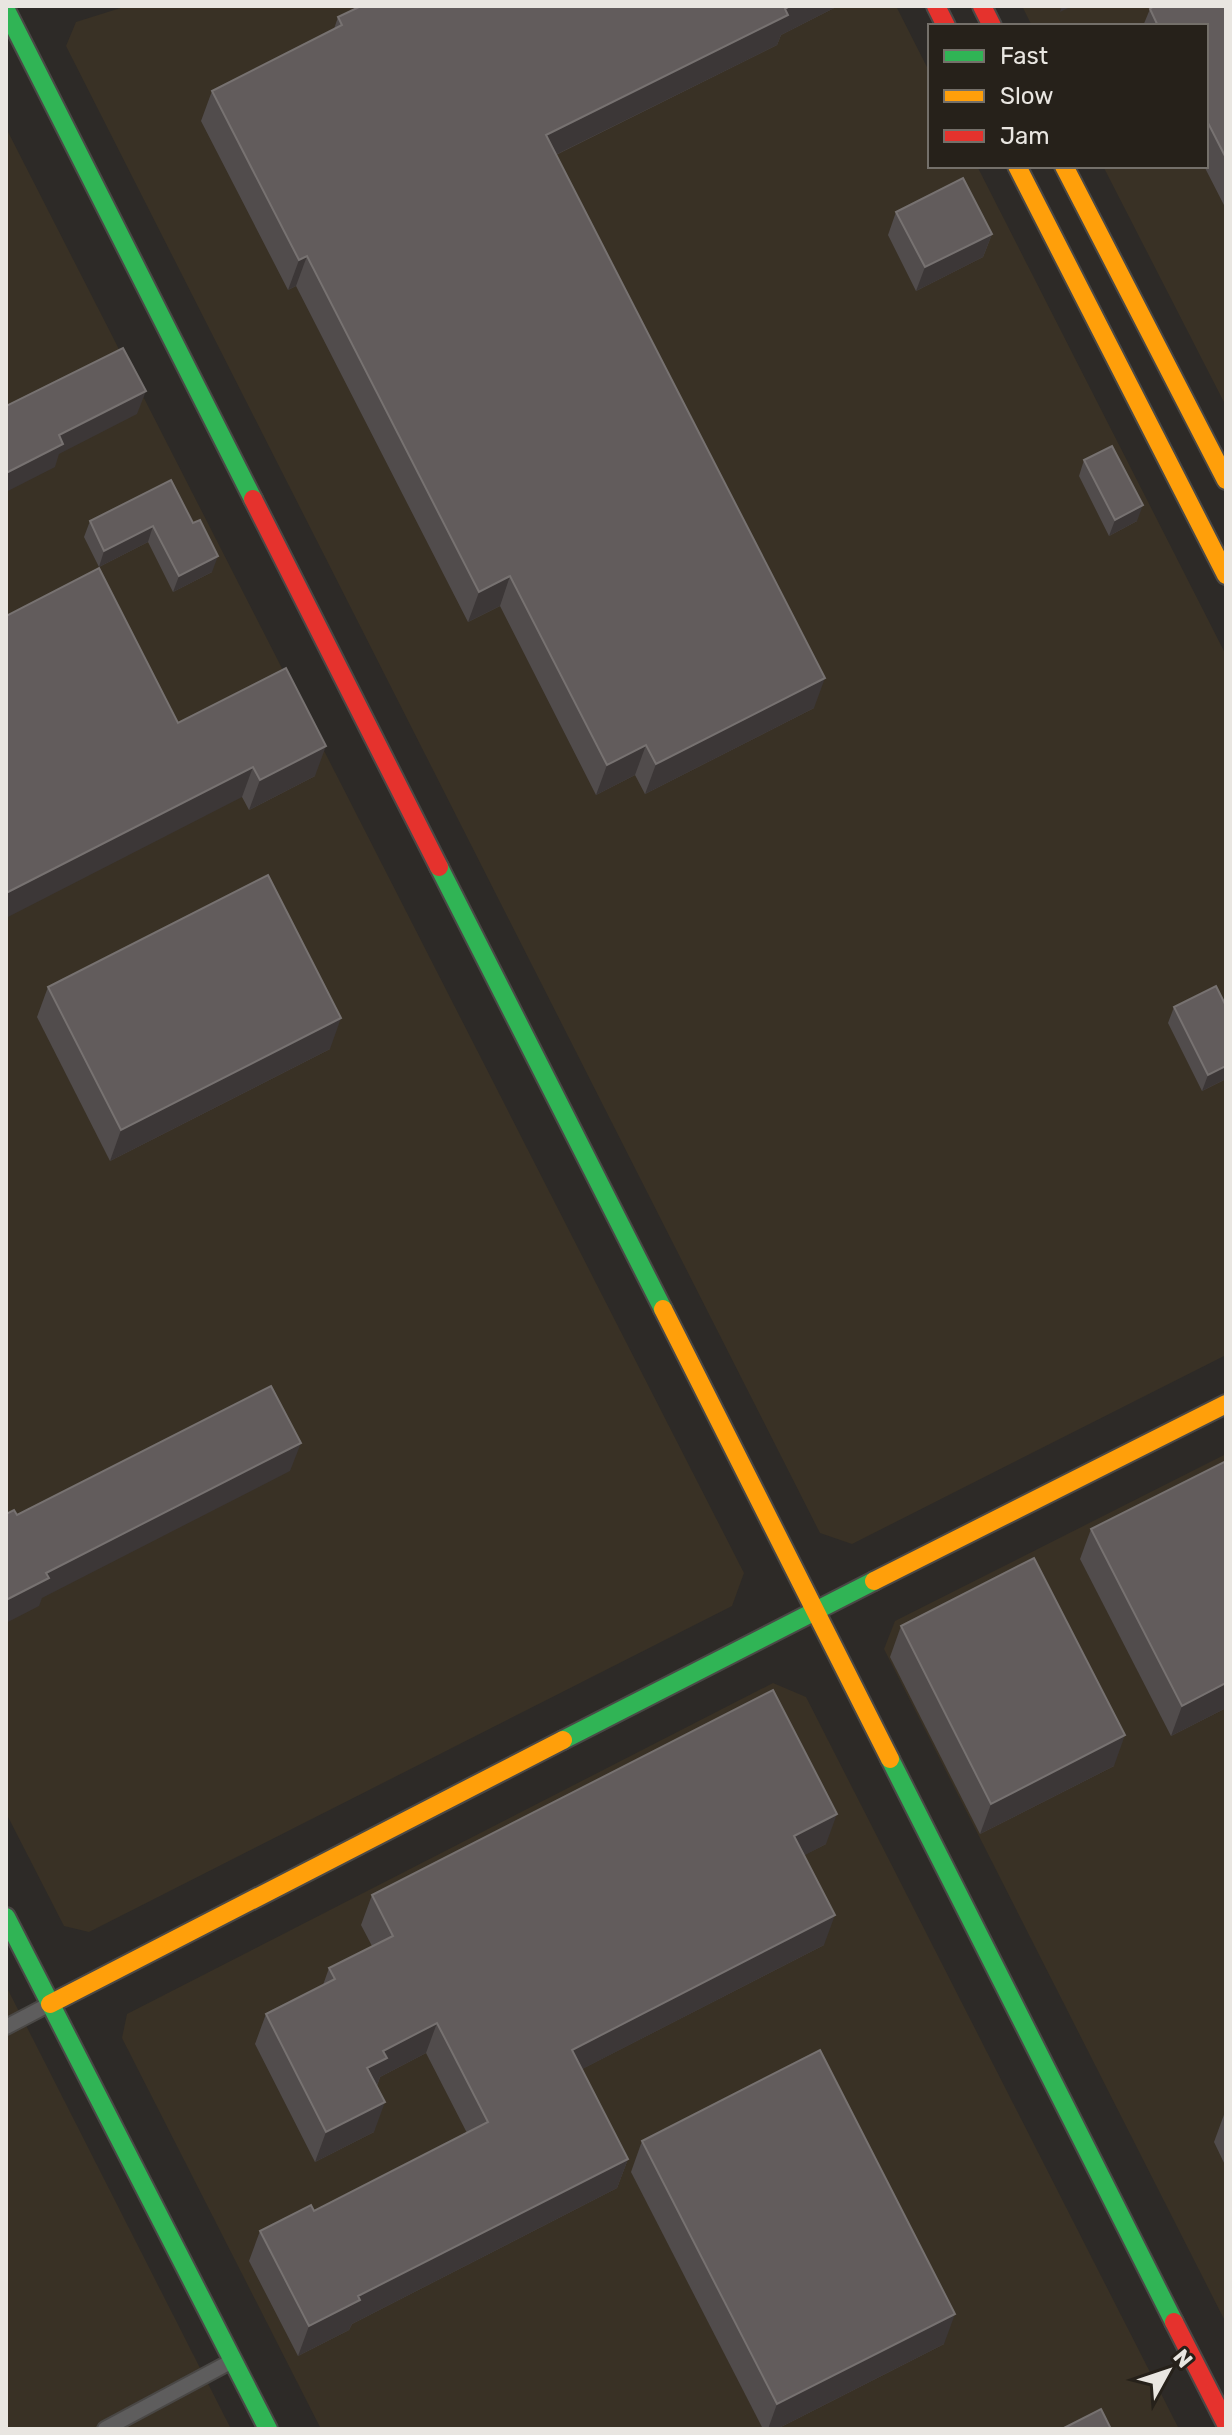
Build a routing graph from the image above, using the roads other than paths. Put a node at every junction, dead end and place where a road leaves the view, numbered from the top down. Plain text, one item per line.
1 (936, 6) edge
2 (982, 6) edge
3 (6, 10) edge
4 (945, 24) edge
5 (991, 24) edge
6 (1018, 168) edge
7 (1065, 168) edge
8 (1226, 480) edge
9 (1226, 575) edge
10 (1226, 1404) edge
11 (813, 1611) junction
12 (6, 1917) edge
13 (50, 2004) junction
14 (6, 2027) edge
15 (233, 2361) junction
16 (1226, 2424) edge
17 (105, 2429) edge
18 (268, 2429) edge

1 - 4 street
2 - 5 street
3 - 11 street
6 - 9 street
7 - 8 street
10 - 11 street
11 - 13 street
11 - 16 street
12 - 13 street
13 - 14 lane
13 - 15 street
15 - 17 lane
15 - 18 street

